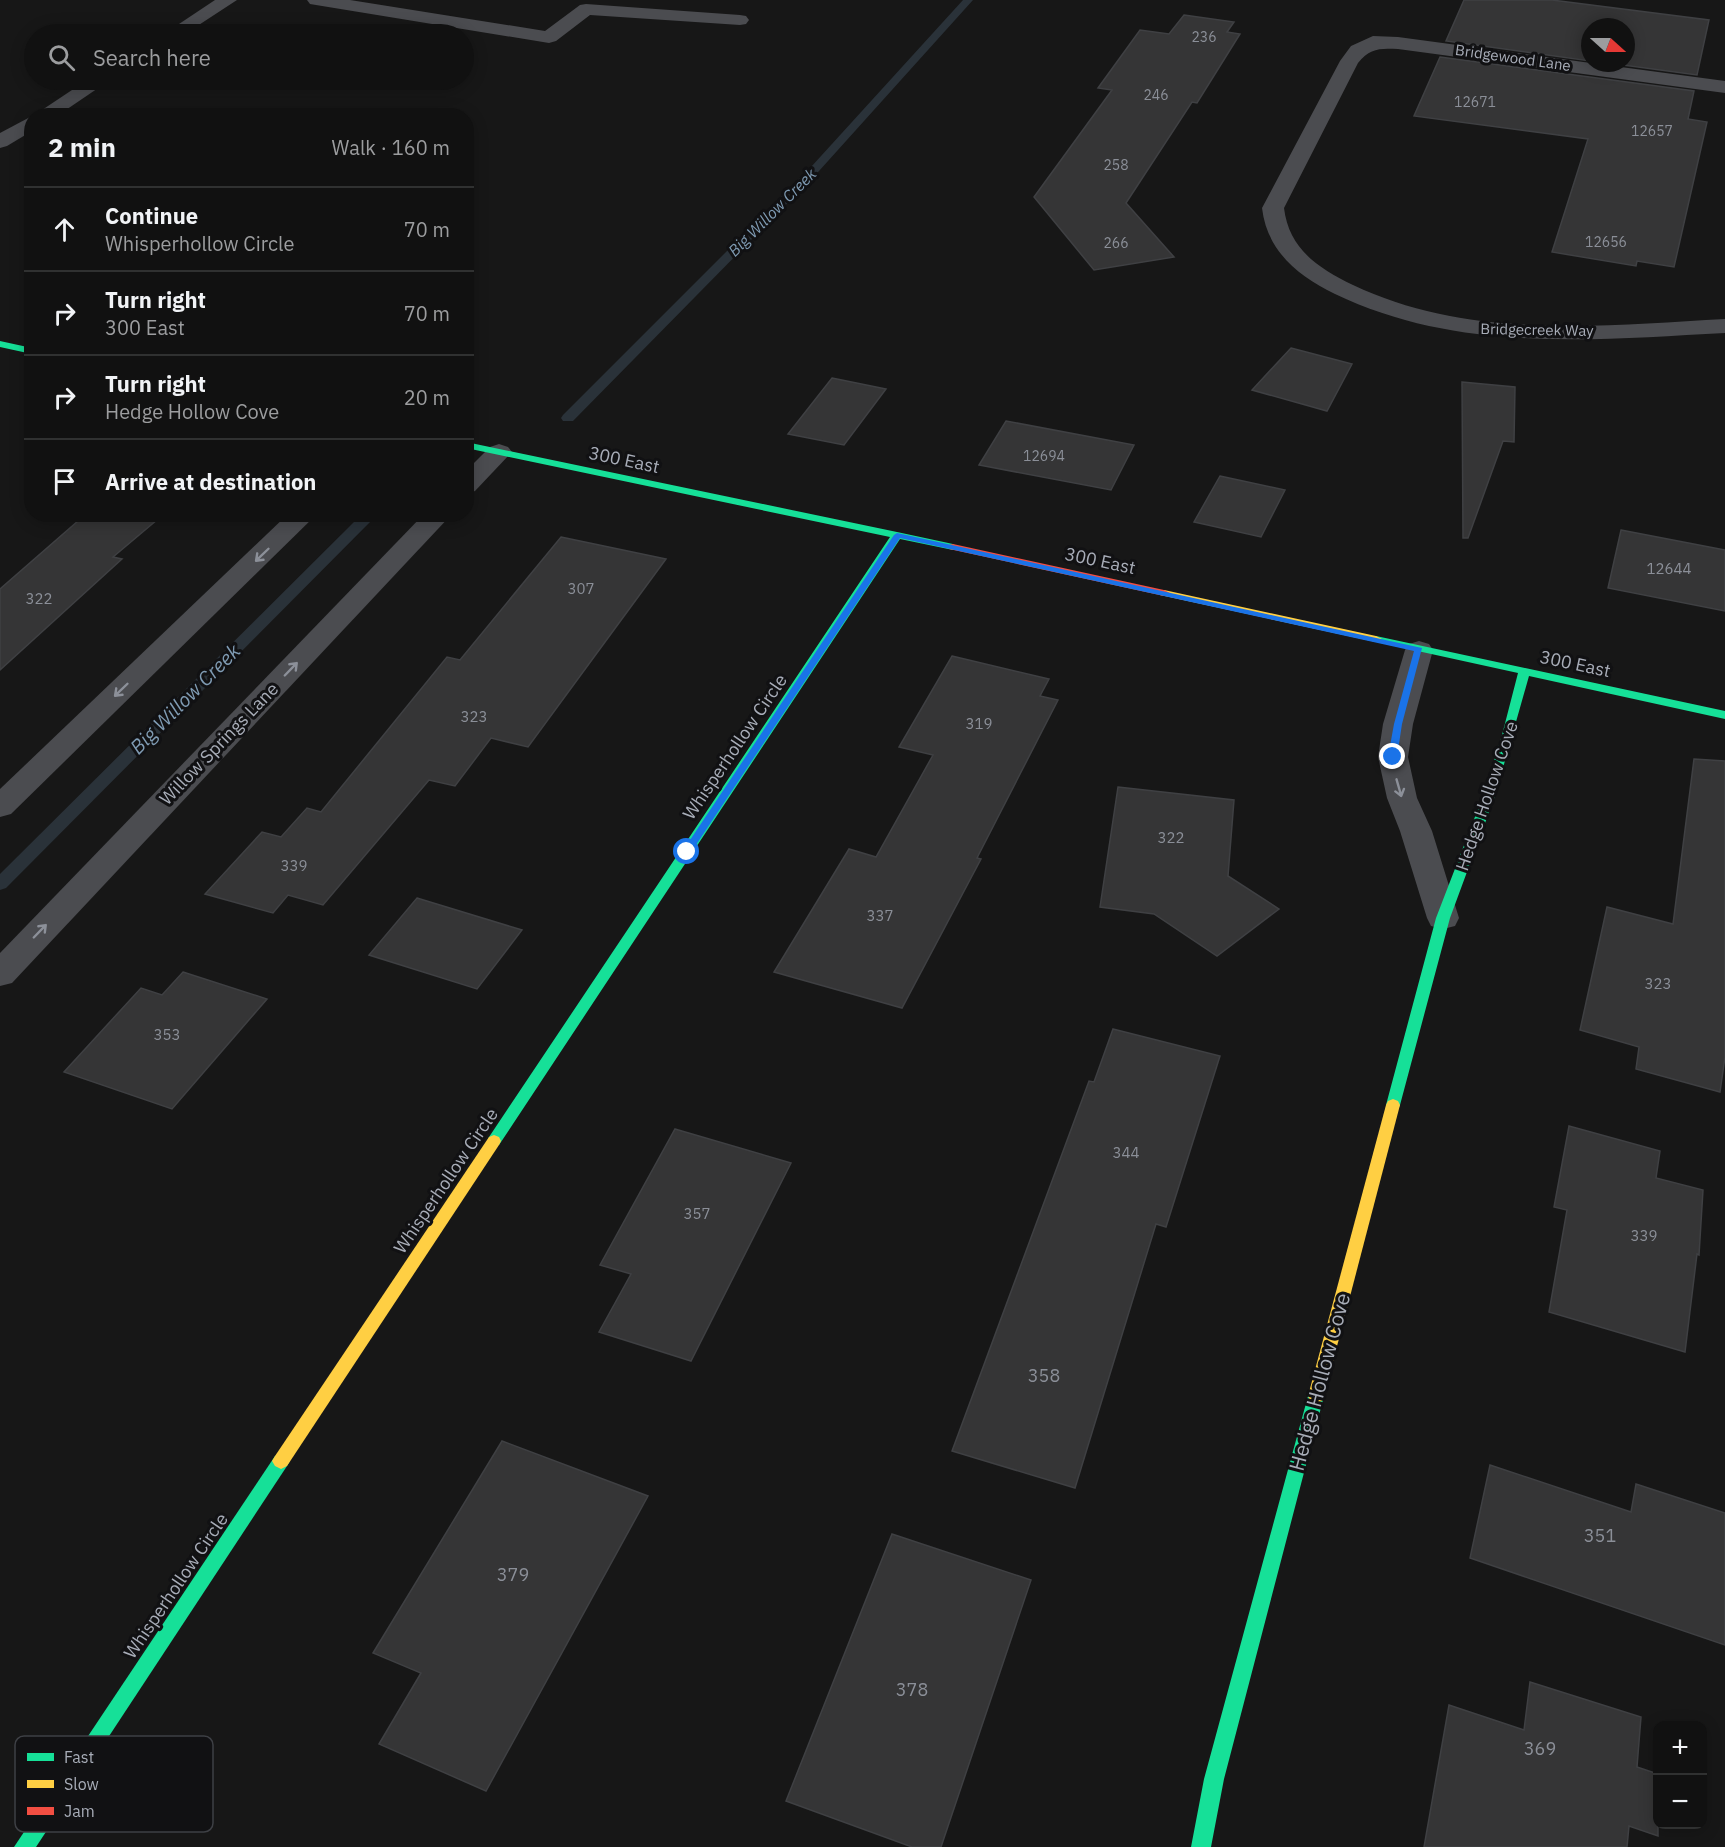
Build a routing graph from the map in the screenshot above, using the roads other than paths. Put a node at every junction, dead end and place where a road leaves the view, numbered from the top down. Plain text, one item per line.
1 (228, 0) edge
2 (316, 0) edge
3 (740, 20) dead end
4 (189, 24) edge
5 (467, 24) edge
6 (474, 25) edge
7 (1373, 42) joint
8 (1725, 87) edge
9 (84, 90) edge
10 (56, 108) edge
11 (24, 127) edge
12 (0, 142) edge
13 (1725, 326) edge
14 (0, 344) edge
15 (24, 349) edge
16 (474, 447) edge
17 (499, 452) junction
18 (474, 478) edge
19 (296, 522) edge
20 (431, 522) edge
21 (897, 535) junction
22 (1419, 650) junction
23 (1524, 672) junction
24 (1725, 715) edge
25 (0, 807) edge
26 (1443, 918) junction
27 (0, 974) edge
28 (98, 1736) edge
29 (34, 1832) edge
30 (24, 1847) edge
31 (1201, 1847) edge

1 - 4 street
2 - 5 street
3 - 6 street
7 - 8 street, Bridgewood Lane
7 - 13 street, Bridgecreek Way
9 - 10 street
11 - 12 street
14 - 15 street
16 - 17 street, 300 East
17 - 18 street
17 - 21 street, 300 East
19 -> 25 street
27 -> 20 street, Willow Springs Lane
21 - 22 street, 300 East
21 - 28 street, Whisperhollow Circle
22 - 23 street, 300 East
22 -> 26 street, Hedge Hollow Cove
23 - 24 street, 300 East
23 - 26 street, Hedge Hollow Cove
26 - 31 street, Hedge Hollow Cove
29 - 30 street, Whisperhollow Circle

